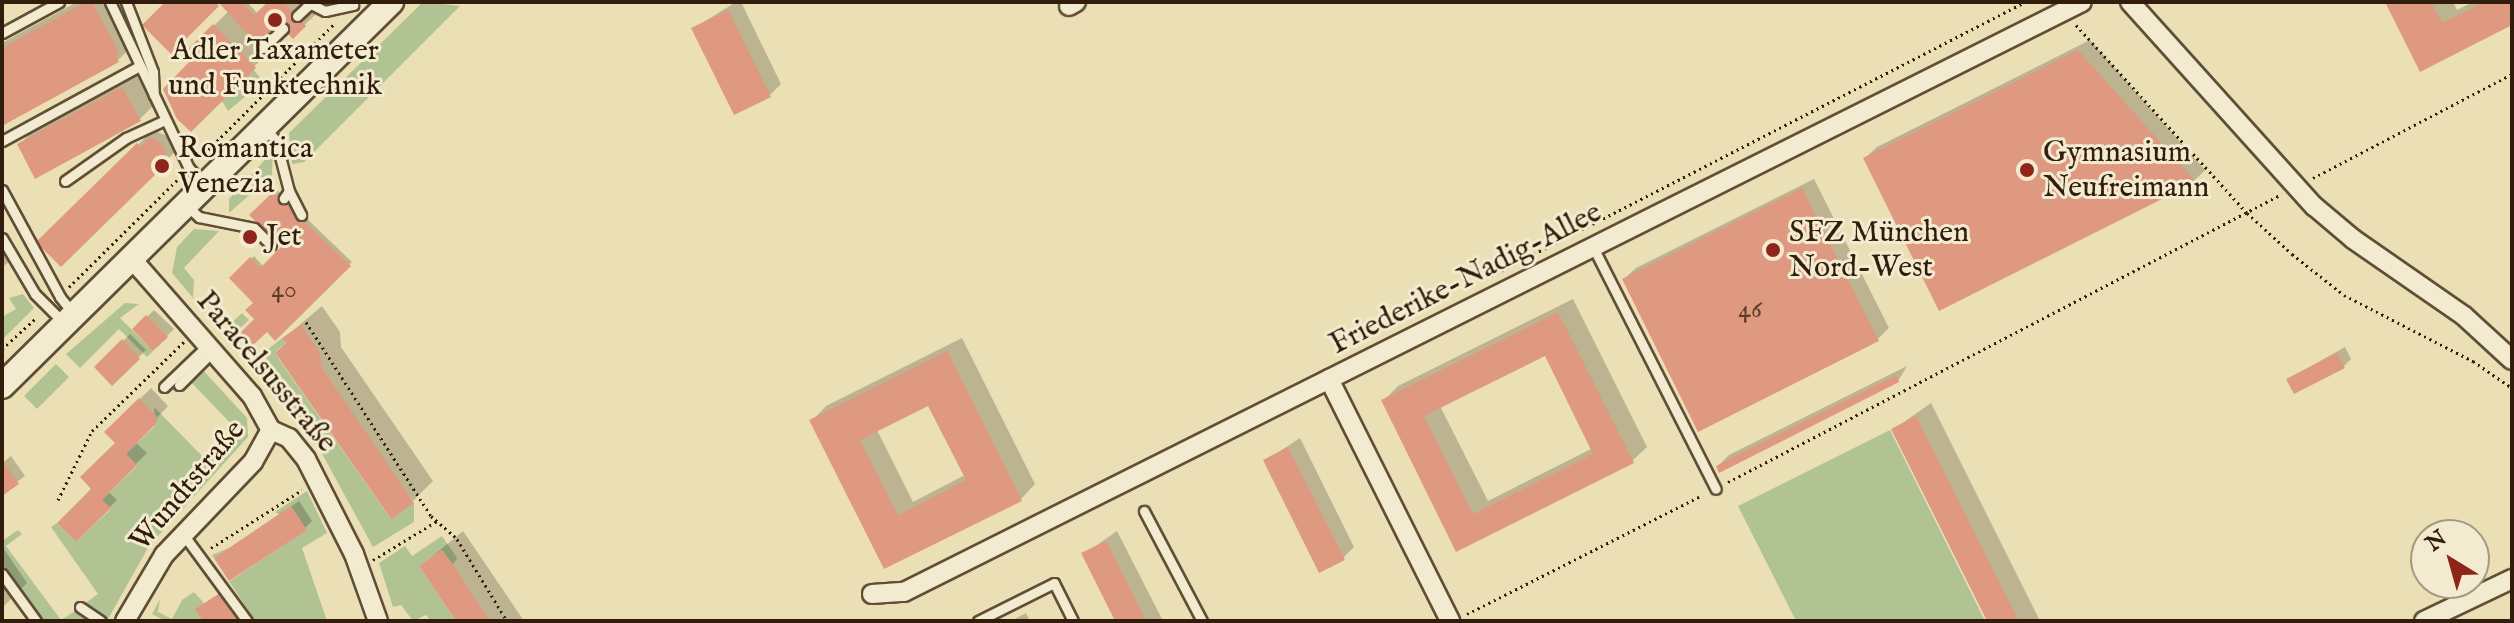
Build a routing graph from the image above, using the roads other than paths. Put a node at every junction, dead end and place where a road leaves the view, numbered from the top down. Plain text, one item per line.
1 (59, 2) edge
2 (110, 2) edge
3 (126, 2) edge
4 (391, 2) edge
5 (2130, 2) edge
6 (309, 3) edge
7 (352, 4) edge
8 (2070, 6) edge
9 (297, 16) dead end
10 (371, 22) junction
11 (283, 29) dead end
12 (2, 33) edge
13 (263, 48) dead end
14 (138, 67) junction
15 (154, 99) junction
16 (165, 120) junction
17 (264, 128) junction
18 (2, 141) edge
19 (65, 181) dead end
20 (205, 185) junction
21 (2, 190) edge
22 (186, 205) junction
23 (301, 215) dead end
24 (2, 238) edge
25 (271, 245) dead end
26 (1593, 247) junction
27 (131, 258) junction
28 (70, 319) junction
29 (206, 342) junction
30 (2512, 360) edge
31 (1329, 379) junction
32 (179, 385) dead end
33 (2, 386) edge
34 (164, 387) dead end
35 (271, 430) junction
36 (1716, 489) road end
37 (1144, 511) dead end
38 (183, 534) junction
39 (2, 574) edge
40 (2512, 579) edge
41 (872, 594) dead end
42 (80, 607) dead end
43 (1458, 618) edge
44 (36, 621) edge
45 (101, 621) edge
46 (125, 621) edge
47 (247, 621) edge
48 (378, 621) edge
49 (978, 621) edge
50 (1073, 621) edge
51 (1202, 621) edge
52 (2424, 621) edge

1 - 12 lane
2 - 14 lane
3 - 15 lane
4 - 10 main road
5 - 30 street
6 - 7 lane
6 - 9 lane
7 - 10 lane
8 - 26 street, Friederike-Nadig-Allee
10 - 17 main road
11 - 13 lane
14 - 15 lane
14 - 18 lane
15 - 16 lane
16 - 19 lane
16 - 20 lane
17 - 20 main road
17 - 23 lane
20 - 22 main road
21 - 28 lane
22 - 25 lane
22 - 27 main road
24 - 28 lane
26 - 31 street, Friederike-Nadig-Allee
26 - 36 lane
27 - 28 main road
27 - 29 street, Paracelsusstraße
28 - 33 main road
29 - 32 lane
29 - 34 lane
29 - 35 street, Paracelsusstraße
31 - 41 street, Friederike-Nadig-Allee
31 - 43 street
35 - 38 street, Wundtstraße
35 - 48 street, Paracelsusstraße
37 - 51 lane
38 - 46 street, Wundtstraße
38 - 47 lane
39 - 44 lane
40 - 52 street
42 - 45 lane
49 - 50 lane

